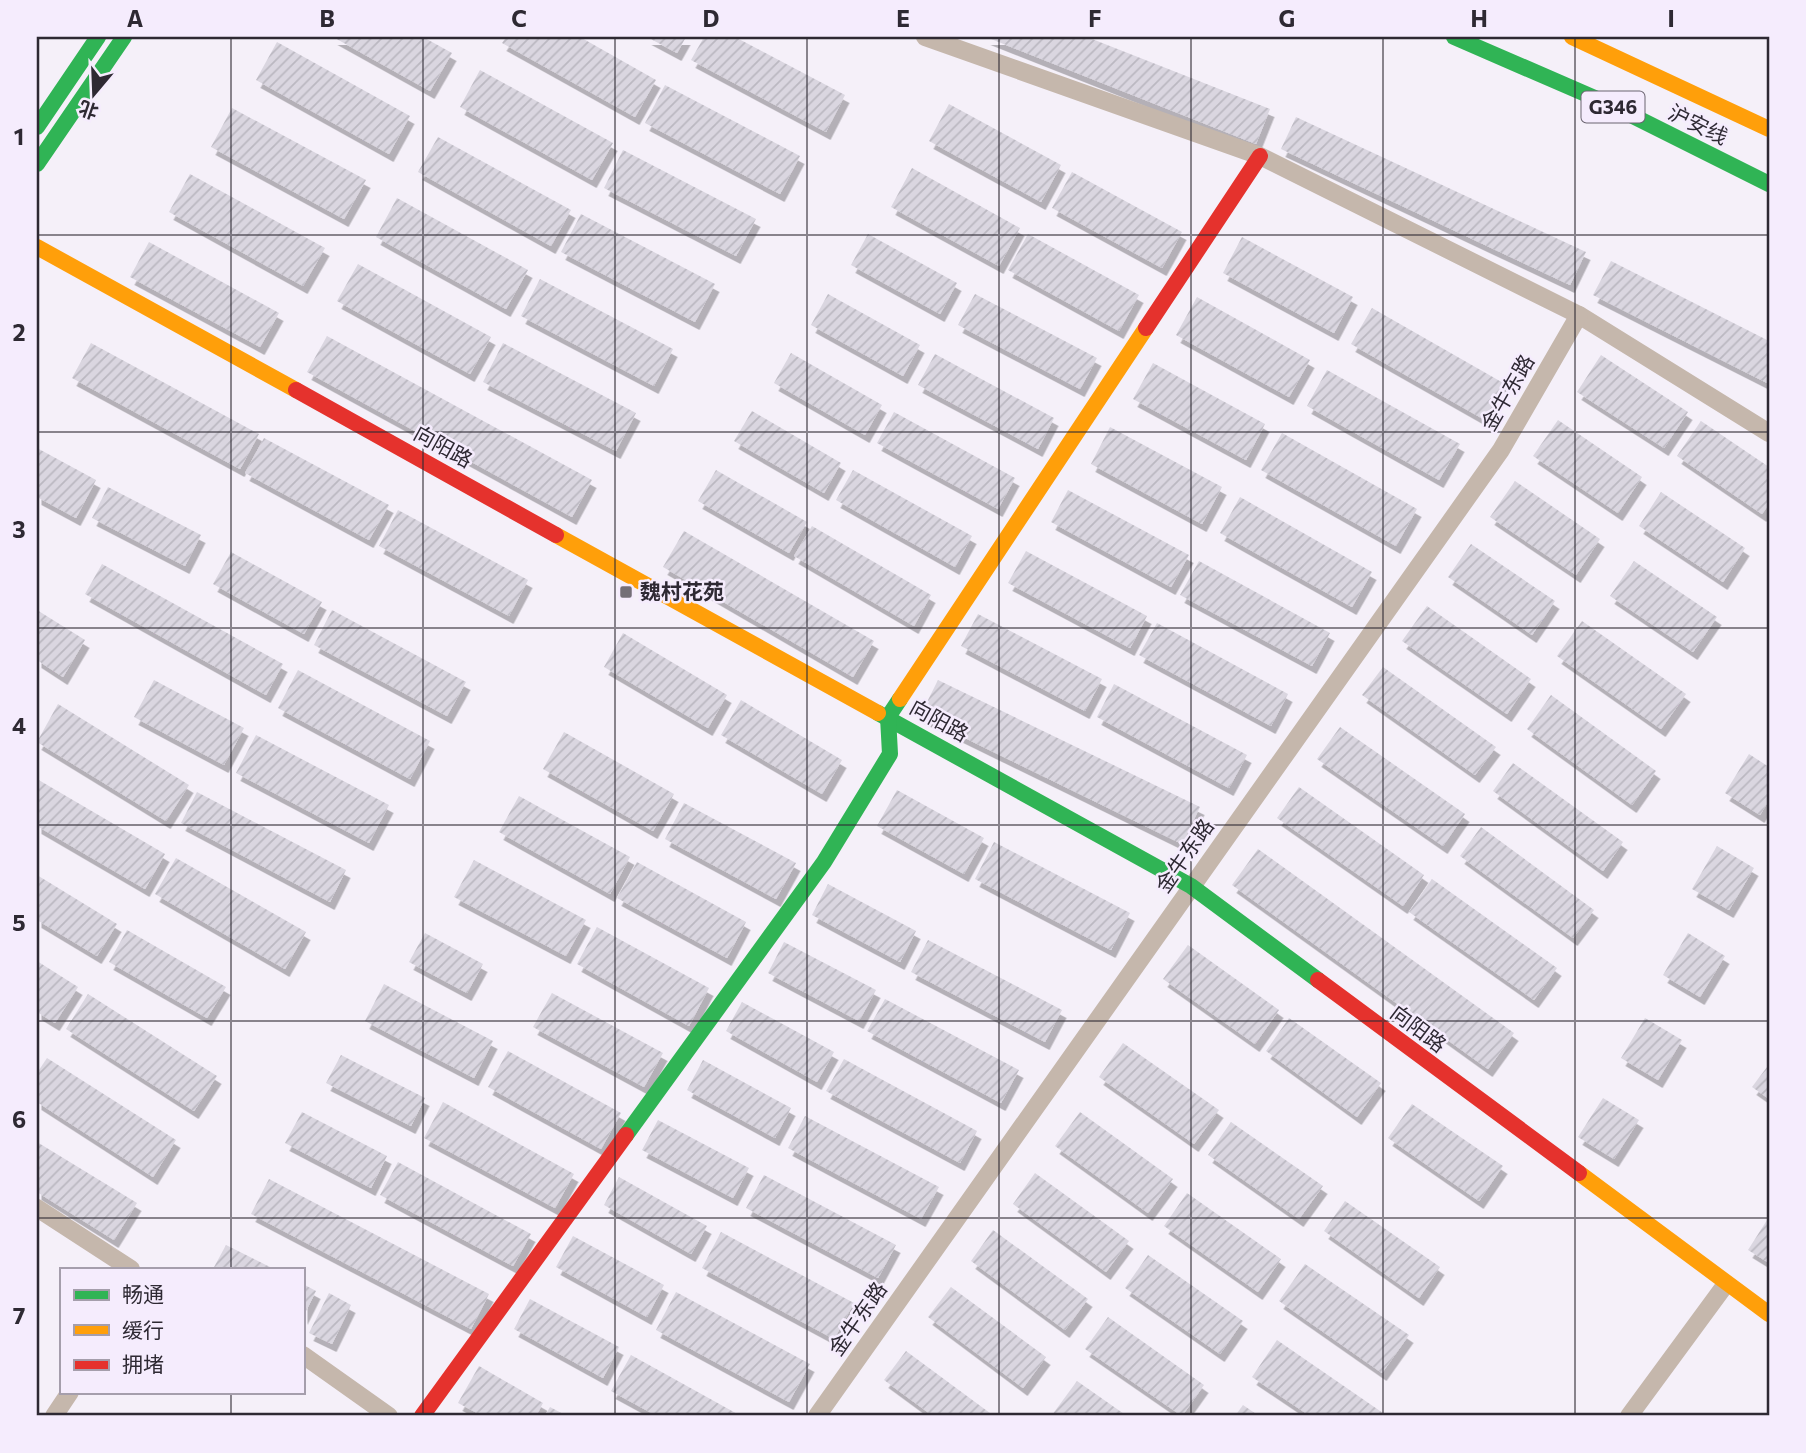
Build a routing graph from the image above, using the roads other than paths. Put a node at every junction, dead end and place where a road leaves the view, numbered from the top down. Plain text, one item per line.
1 (98, 37) edge
2 (124, 37) edge
3 (925, 37) edge
4 (1454, 37) edge
5 (1573, 37) edge
6 (37, 127) edge
7 (1769, 129) edge
8 (1259, 156) junction
9 (37, 164) edge
10 (1769, 184) edge
11 (37, 247) edge
12 (1579, 315) junction
13 (1769, 433) edge
14 (888, 717) junction
15 (1191, 886) junction
16 (37, 1208) edge
17 (129, 1268) edge
18 (1727, 1284) junction
19 (1769, 1314) edge
20 (304, 1356) edge
21 (69, 1394) edge
22 (54, 1416) edge
23 (389, 1416) edge
24 (422, 1416) edge
25 (817, 1416) edge
26 (1629, 1416) edge

1 - 6 main road
2 - 9 main road
3 - 8 street
4 - 10 main road, 沪安线 / G346
5 - 7 main road, 沪安线 / G346
8 - 12 street
8 - 14 main road
11 - 14 main road, 向阳路
12 - 13 street
12 - 15 street, 金牛东路
14 - 15 main road, 向阳路
14 - 24 main road
15 - 18 main road, 向阳路
15 - 25 street, 金牛东路
16 - 17 street
18 - 19 main road, 向阳路
18 - 26 street
20 - 23 street
21 - 22 street

